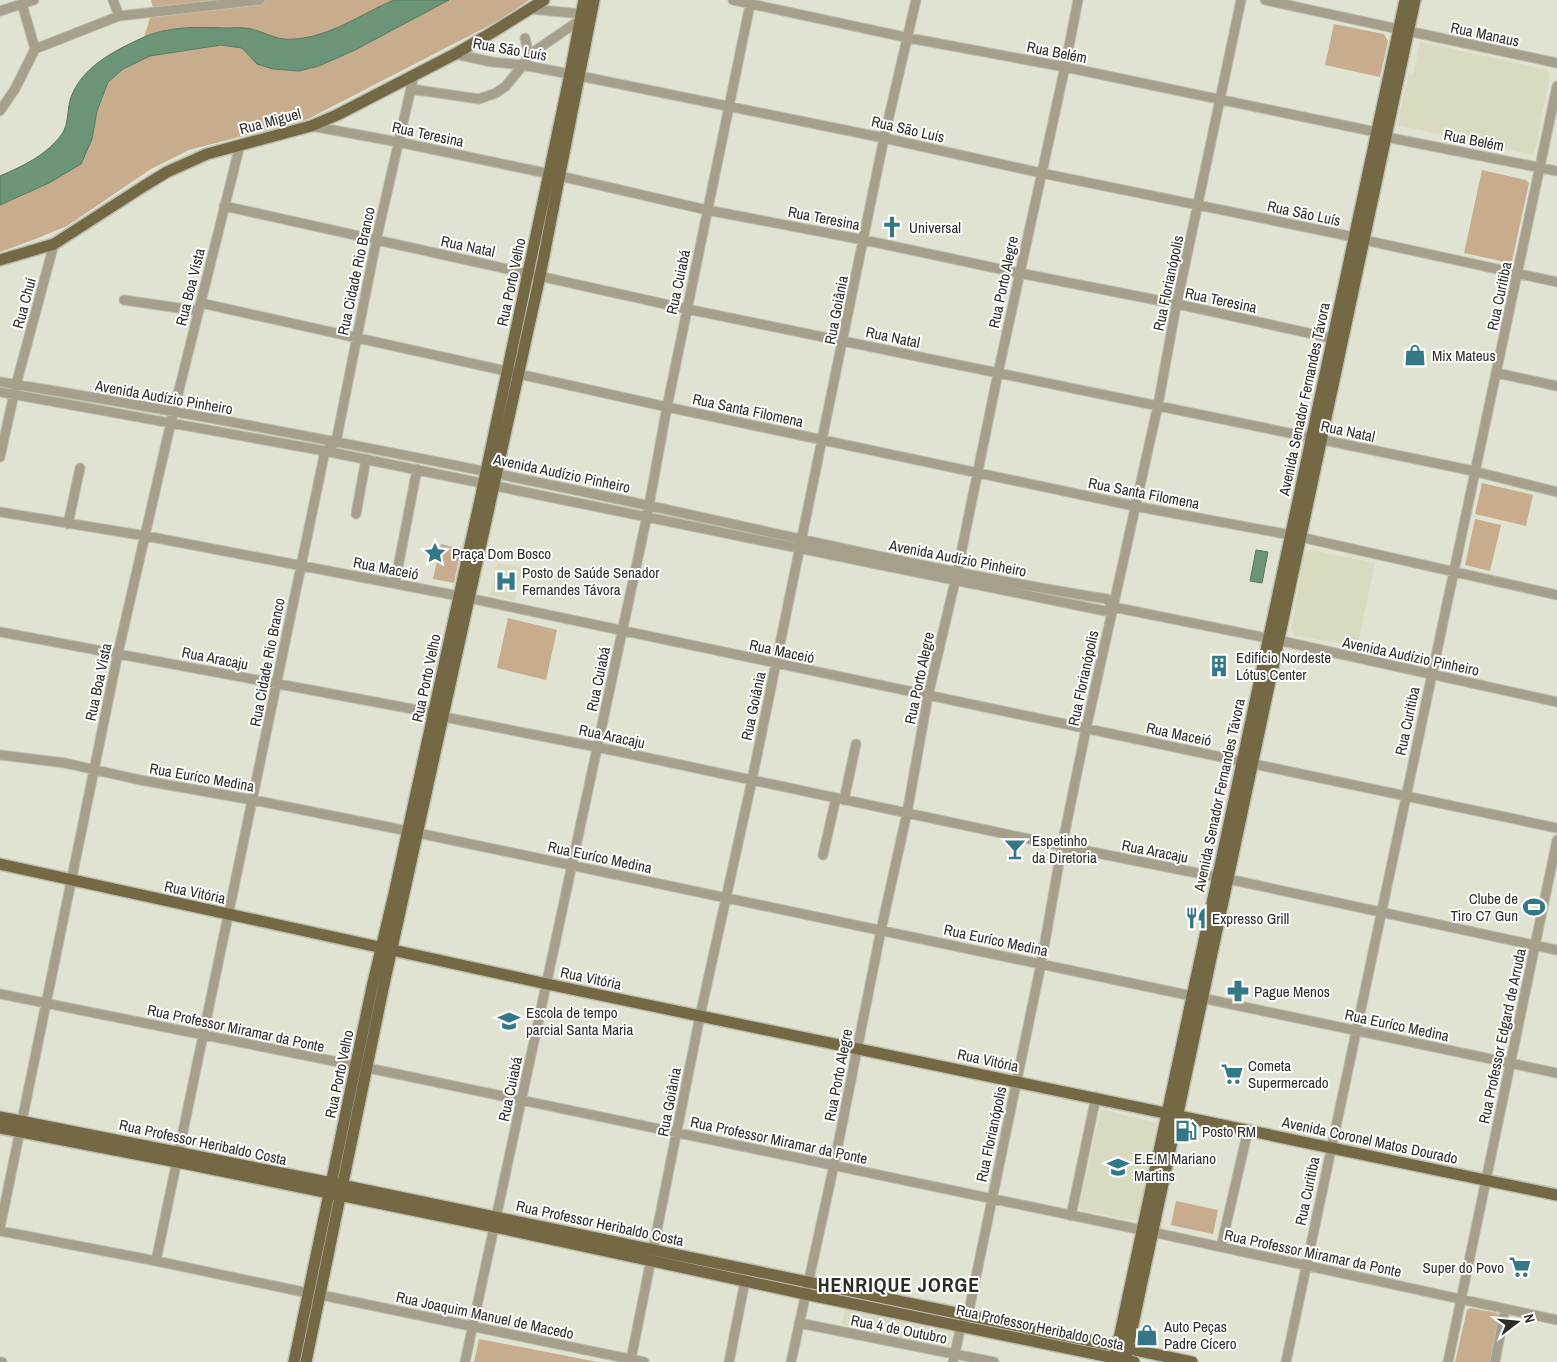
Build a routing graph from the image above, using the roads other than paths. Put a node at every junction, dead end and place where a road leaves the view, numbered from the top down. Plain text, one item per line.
1 (34, 0) edge
2 (112, 0) edge
3 (260, 0) edge
4 (544, 0) edge
5 (584, 0) edge
6 (594, 0) edge
7 (733, 0) edge
8 (916, 0) edge
9 (1078, 0) edge
10 (1241, 0) edge
11 (1265, 0) edge
12 (1405, 0) edge
13 (1415, 0) edge
14 (751, 2) edge
15 (22, 4) junction
16 (531, 9) junction
17 (0, 11) edge
18 (119, 16) junction
19 (581, 17) junction
20 (1403, 30) junction
21 (525, 38) dead end
22 (909, 38) junction
23 (35, 49) junction
24 (455, 54) junction
25 (529, 55) junction
26 (1557, 63) edge
27 (523, 65) junction
28 (1065, 67) junction
29 (414, 74) junction
30 (575, 75) junction
31 (1557, 86) edge
32 (411, 89) junction
33 (1220, 99) junction
34 (728, 106) junction
35 (0, 111) edge
36 (311, 126) junction
37 (1381, 134) junction
38 (884, 138) junction
39 (398, 142) junction
40 (240, 145) junction
41 (1540, 168) junction
42 (1557, 171) edge
43 (1040, 174) junction
44 (554, 175) junction
45 (1198, 205) junction
46 (224, 206) junction
47 (707, 210) junction
48 (1359, 238) junction
49 (377, 240) junction
50 (864, 240) junction
51 (54, 244) junction
52 (0, 260) edge
53 (1019, 273) junction
54 (1518, 273) junction
55 (534, 275) junction
56 (1557, 282) edge
57 (124, 300) dead end
58 (1177, 304) junction
59 (200, 307) junction
60 (687, 309) junction
61 (357, 337) junction
62 (1331, 338) junction
63 (844, 340) junction
64 (998, 373) junction
65 (1496, 373) junction
66 (512, 374) junction
67 (0, 382) edge
68 (1557, 386) edge
69 (15, 389) junction
70 (0, 392) edge
71 (114, 401) junction
72 (1158, 406) junction
73 (667, 407) junction
74 (112, 411) junction
75 (174, 412) junction
76 (171, 422) junction
77 (1316, 438) junction
78 (822, 440) junction
79 (336, 442) junction
80 (325, 451) junction
81 (0, 457) edge
82 (366, 459) junction
83 (80, 468) dead end
84 (417, 470) junction
85 (978, 472) junction
86 (1475, 472) junction
87 (490, 478) junction
88 (1557, 492) edge
89 (614, 498) junction
90 (649, 506) junction
91 (1134, 506) junction
92 (612, 509) junction
93 (0, 512) edge
94 (356, 514) dead end
95 (647, 516) junction
96 (68, 524) junction
97 (742, 532) junction
98 (146, 536) junction
99 (1295, 536) junction
100 (800, 544) junction
101 (301, 565) junction
102 (1454, 571) junction
103 (956, 577) junction
104 (395, 584) junction
105 (1557, 595) edge
106 (464, 597) junction
107 (1113, 607) junction
108 (622, 630) junction
109 (0, 632) edge
110 (1273, 639) junction
111 (118, 654) junction
112 (776, 664) junction
113 (1431, 675) junction
114 (276, 684) junction
115 (928, 696) junction
116 (1557, 702) edge
117 (439, 715) junction
118 (1086, 729) junction
119 (856, 744) dead end
120 (597, 747) junction
121 (0, 755) edge
122 (1247, 762) junction
123 (94, 770) junction
124 (752, 780) junction
125 (1405, 796) junction
126 (840, 799) junction
127 (253, 800) junction
128 (907, 813) junction
129 (1557, 828) edge
130 (413, 833) junction
131 (1557, 840) edge
132 (1062, 846) junction
133 (823, 855) dead end
134 (0, 864) edge
135 (572, 865) junction
136 (1222, 878) junction
137 (71, 880) junction
138 (726, 899) junction
139 (1381, 913) junction
140 (229, 915) junction
141 (881, 930) junction
142 (1536, 945) junction
143 (387, 948) junction
144 (1557, 950) edge
145 (1041, 964) junction
146 (547, 984) junction
147 (0, 994) edge
148 (1197, 997) junction
149 (46, 1003) junction
150 (700, 1016) junction
151 (1356, 1030) junction
152 (204, 1035) junction
153 (857, 1048) junction
154 (1510, 1063) junction
155 (362, 1067) junction
156 (1557, 1073) edge
157 (1017, 1082) junction
158 (1096, 1098) junction
159 (522, 1101) junction
160 (1172, 1114) junction
161 (0, 1117) edge
162 (21, 1126) junction
163 (0, 1128) edge
164 (1248, 1130) junction
165 (677, 1133) junction
166 (1330, 1147) junction
167 (178, 1157) junction
168 (834, 1165) junction
169 (1486, 1179) junction
170 (336, 1189) junction
171 (1557, 1195) edge
172 (991, 1199) junction
173 (1071, 1216) junction
174 (496, 1222) junction
175 (328, 1229) junction
176 (0, 1230) edge
177 (1147, 1231) junction
178 (1221, 1247) junction
179 (652, 1255) junction
180 (156, 1261) junction
181 (1306, 1264) junction
182 (745, 1281) junction
183 (809, 1282) junction
184 (308, 1293) junction
185 (806, 1294) junction
186 (320, 1295) junction
187 (1461, 1300) junction
188 (883, 1304) junction
189 (1505, 1309) junction
190 (968, 1315) junction
191 (1557, 1320) edge
192 (799, 1323) junction
193 (473, 1326) junction
194 (961, 1326) junction
195 (1123, 1347) junction
196 (954, 1358) edge
197 (631, 1359) junction
198 (1122, 1361) edge
199 (294, 1362) edge
200 (306, 1362) edge
201 (466, 1362) edge
202 (644, 1362) edge
203 (729, 1362) edge
204 (791, 1362) edge
205 (994, 1362) edge
206 (1192, 1362) edge
207 (1286, 1362) edge
208 (1448, 1362) edge
209 (1495, 1362) edge

1 - 15 street
2 - 18 street
3 - 18 street
4 - 16 main road, Rua Miguel
5 - 19 main road, Rua Porto Velho
6 - 30 main road, Rua Porto Velho
7 - 14 street, Rua Belém
8 - 22 street, Rua Goiânia
9 - 28 street, Rua Porto Alegre
10 - 33 street, Rua Florianópolis
11 - 20 street, Rua Manaus
12 - 20 main road, Avenida Senador Fernandes Távora
13 - 20 main road, Avenida Senador Fernandes Távora
14 - 22 street, Rua Belém
14 - 34 street, Rua Cuiabá
15 - 17 street
15 - 23 street
16 - 19 street
16 - 24 main road, Rua Miguel
18 - 23 street
19 - 25 street
19 - 30 main road, Rua Porto Velho
20 - 26 street, Rua Manaus
20 - 37 main road, Avenida Senador Fernandes Távora
21 - 25 street
22 - 28 street, Rua Belém
22 - 38 street, Rua Goiânia
23 - 35 street
24 - 27 street, Rua São Luís
24 - 29 main road, Rua Miguel
25 - 27 street
27 - 30 street, Rua São Luís
27 - 32 street
28 - 33 street, Rua Belém
28 - 43 street, Rua Porto Alegre
29 - 32 street, Rua Cidade Rio Branco
29 - 36 main road, Rua Miguel
30 - 34 street, Rua São Luís
30 - 44 main road, Rua Porto Velho
31 - 41 street, Rua Curitiba
32 - 39 street, Rua Cidade Rio Branco
33 - 37 street, Rua Belém
33 - 45 street, Rua Florianópolis
34 - 38 street, Rua São Luís
34 - 47 street, Rua Cuiabá
36 - 39 street, Rua Teresina
36 - 40 main road, Rua Miguel
37 - 41 street, Rua Belém
37 - 48 main road, Avenida Senador Fernandes Távora
38 - 43 street, Rua São Luís
38 - 50 street, Rua Goiânia
39 - 44 street, Rua Teresina
39 - 49 street, Rua Cidade Rio Branco
40 - 46 street, Rua Boa Vista
40 - 51 main road, Rua Miguel
41 - 42 street, Rua Belém
41 - 54 street, Rua Curitiba
43 - 45 street, Rua São Luís
43 - 53 street, Rua Porto Alegre
44 - 47 street, Rua Teresina
44 - 55 main road, Rua Porto Velho
45 - 48 street, Rua São Luís
45 - 58 street, Rua Florianópolis
46 - 49 street, Rua Natal
46 - 59 street, Rua Boa Vista
47 - 50 street, Rua Teresina
47 - 60 street, Rua Cuiabá
48 - 54 street, Rua São Luís
48 - 62 main road, Avenida Senador Fernandes Távora
48 - 77 main road, Avenida Senador Fernandes Távora
49 - 55 street, Rua Natal
49 - 61 street, Rua Cidade Rio Branco
50 - 53 street, Rua Teresina
50 - 63 street, Rua Goiânia
51 - 52 main road, Rua Miguel
51 - 69 street, Rua Chuí
53 - 58 street, Rua Teresina
53 - 64 street, Rua Porto Alegre
54 - 56 street, Rua São Luís
54 - 65 street, Rua Curitiba
55 - 60 street, Rua Natal
55 - 66 main road, Rua Porto Velho
57 - 59 street, Rua Santa Filomena
58 - 62 street, Rua Teresina
58 - 72 street, Rua Florianópolis
59 - 61 street, Rua Santa Filomena
59 - 75 street, Rua Boa Vista
60 - 63 street, Rua Natal
60 - 73 street, Rua Cuiabá
61 - 66 street, Rua Santa Filomena
61 - 79 street, Rua Cidade Rio Branco
62 - 77 main road, Avenida Senador Fernandes Távora
63 - 64 street, Rua Natal
63 - 78 street, Rua Goiânia
64 - 72 street, Rua Natal
64 - 85 street, Rua Porto Alegre
65 - 68 street
65 - 86 street, Rua Curitiba
66 - 73 street, Rua Santa Filomena
66 - 87 main road, Rua Porto Velho
67 - 69 street, Avenida Audízio Pinheiro
69 - 70 street, Avenida Audízio Pinheiro
69 - 71 street, Avenida Audízio Pinheiro
69 - 74 street, Avenida Audízio Pinheiro
69 - 81 street, Rua Chuí
71 - 74 street
71 - 75 street, Avenida Audízio Pinheiro
72 - 77 street, Rua Natal
72 - 91 street, Rua Florianópolis
73 - 78 street, Rua Santa Filomena
73 - 90 street, Rua Cuiabá
74 - 76 street, Avenida Audízio Pinheiro
75 - 76 street, Rua Boa Vista
75 - 79 street, Avenida Audízio Pinheiro
76 - 80 street, Avenida Audízio Pinheiro
76 - 98 street, Rua Boa Vista
77 - 86 street, Rua Natal
77 - 99 main road, Avenida Senador Fernandes Távora
78 - 85 street, Rua Santa Filomena
78 - 100 street, Rua Goiânia
79 - 80 street
79 - 87 street, Avenida Audízio Pinheiro
80 - 82 street, Avenida Audízio Pinheiro
80 - 101 street, Rua Cidade Rio Branco
82 - 84 street, Avenida Audízio Pinheiro
82 - 94 street
83 - 96 street
84 - 87 street, Avenida Audízio Pinheiro
84 - 104 street
85 - 91 street, Rua Santa Filomena
85 - 103 street, Rua Porto Alegre
86 - 88 street, Rua Natal
86 - 102 street, Rua Curitiba
87 - 89 street, Avenida Audízio Pinheiro
87 - 92 street, Avenida Audízio Pinheiro
87 - 106 main road, Rua Porto Velho
89 - 90 street, Avenida Audízio Pinheiro
89 - 92 street
90 - 95 street, Rua Cuiabá
90 - 97 street, Avenida Audízio Pinheiro
91 - 99 street, Rua Santa Filomena
91 - 107 street, Rua Florianópolis
92 - 95 street, Avenida Audízio Pinheiro
93 - 96 street, Rua Maceió
95 - 97 street, Avenida Audízio Pinheiro
95 - 108 street, Rua Cuiabá
96 - 98 street, Rua Maceió
97 - 100 street, Avenida Audízio Pinheiro
98 - 101 street, Rua Maceió
98 - 111 street, Rua Boa Vista
99 - 102 street, Rua Santa Filomena
99 - 110 main road, Avenida Senador Fernandes Távora
100 - 103 street, Avenida Audízio Pinheiro
100 - 112 street, Rua Goiânia
101 - 104 street, Rua Maceió
101 - 114 street, Rua Cidade Rio Branco
102 - 105 street, Rua Santa Filomena
102 - 113 street, Rua Curitiba
103 - 107 street, Avenida Audízio Pinheiro
103 - 115 street, Rua Porto Alegre
104 - 106 street, Rua Maceió
106 - 108 street, Rua Maceió
106 - 117 main road, Rua Porto Velho
107 - 110 street, Avenida Audízio Pinheiro
107 - 118 street, Rua Florianópolis
108 - 112 street, Rua Maceió
108 - 120 street, Rua Cuiabá
109 - 111 street, Rua Aracaju
110 - 113 street, Avenida Audízio Pinheiro
110 - 122 main road, Avenida Senador Fernandes Távora
111 - 114 street, Rua Aracaju
111 - 123 street, Rua Boa Vista
112 - 115 street, Rua Maceió
112 - 124 street, Rua Goiânia
113 - 116 street, Avenida Audízio Pinheiro
113 - 125 street, Rua Curitiba
114 - 117 street, Rua Aracaju
114 - 127 street, Rua Cidade Rio Branco
115 - 118 street, Rua Maceió
115 - 128 street, Rua Porto Alegre
117 - 120 street, Rua Aracaju
117 - 130 main road, Rua Porto Velho
118 - 122 street, Rua Maceió
118 - 132 street, Rua Florianópolis
119 - 126 street
120 - 124 street, Rua Aracaju
120 - 135 street, Rua Cuiabá
121 - 123 street, Rua Euríco Medina
122 - 125 street, Rua Maceió
122 - 136 main road, Avenida Senador Fernandes Távora
123 - 127 street, Rua Euríco Medina
123 - 137 street, Rua Boa Vista
124 - 126 street, Rua Aracaju
124 - 138 street, Rua Goiânia
125 - 129 street, Rua Maceió
125 - 139 street, Rua Curitiba
126 - 128 street, Rua Aracaju
126 - 133 street
127 - 130 street, Rua Euríco Medina
127 - 140 street, Rua Cidade Rio Branco
128 - 132 street, Rua Aracaju
128 - 141 street, Rua Porto Alegre
130 - 135 street, Rua Euríco Medina
130 - 143 main road, Rua Porto Velho
131 - 142 street, Rua Professor Edgard de Arruda
132 - 136 street, Rua Aracaju
132 - 145 street, Rua Florianópolis
134 - 137 main road, Rua Vitória
135 - 138 street, Rua Euríco Medina
135 - 146 street, Rua Cuiabá
136 - 139 street, Rua Aracaju
136 - 148 main road, Avenida Senador Fernandes Távora
137 - 140 main road, Rua Vitória
137 - 149 street, Rua Boa Vista
138 - 141 street, Rua Euríco Medina
138 - 150 street, Rua Goiânia
139 - 142 street, Rua Aracaju
139 - 151 street, Rua Curitiba
140 - 143 main road, Rua Vitória
140 - 152 street, Rua Cidade Rio Branco
141 - 145 street, Rua Euríco Medina
141 - 153 street, Rua Porto Alegre
142 - 144 street, Rua Aracaju
142 - 154 street, Rua Professor Edgard de Arruda
143 - 146 main road, Rua Vitória
143 - 155 main road, Rua Porto Velho
145 - 148 street, Rua Euríco Medina
145 - 157 street, Rua Florianópolis
146 - 150 main road, Rua Vitória
146 - 159 street, Rua Cuiabá
147 - 149 street, Rua Professor Miramar da Ponte
148 - 151 street, Rua Euríco Medina
148 - 160 main road, Avenida Senador Fernandes Távora
149 - 152 street, Rua Professor Miramar da Ponte
149 - 162 street, Rua Boa Vista
150 - 153 main road, Rua Vitória
150 - 165 street, Rua Goiânia
151 - 154 street, Rua Euríco Medina
151 - 166 street, Rua Curitiba
152 - 155 street, Rua Professor Miramar da Ponte
152 - 167 street, Rua Cidade Rio Branco
153 - 157 main road, Rua Vitória
153 - 168 street, Rua Porto Alegre
154 - 156 street, Rua Euríco Medina
154 - 169 street, Rua Professor Edgard de Arruda
155 - 159 street, Rua Professor Miramar da Ponte
155 - 170 main road, Rua Porto Velho
157 - 158 main road, Rua Vitória
157 - 172 street, Rua Florianópolis
158 - 160 main road, Rua Vitória
158 - 173 street
159 - 165 street, Rua Professor Miramar da Ponte
159 - 174 street, Rua Cuiabá
160 - 164 main road, Avenida Coronel Matos Dourado
160 - 177 main road, Avenida Senador Fernandes Távora
161 - 162 main road, Rua Professor Heribaldo Costa
162 - 163 main road, Rua Professor Heribaldo Costa
162 - 167 main road, Rua Professor Heribaldo Costa
162 - 176 street, Rua Boa Vista
164 - 166 main road, Avenida Coronel Matos Dourado
164 - 178 street
165 - 168 street, Rua Professor Miramar da Ponte
165 - 179 street, Rua Goiânia
166 - 169 main road, Avenida Coronel Matos Dourado
166 - 181 street, Rua Curitiba
167 - 170 main road, Rua Professor Heribaldo Costa
167 - 180 street, Rua Cidade Rio Branco
168 - 172 street, Rua Professor Miramar da Ponte
168 - 183 street, Rua Porto Alegre
169 - 171 main road, Avenida Coronel Matos Dourado
169 - 187 street, Rua Professor Edgard de Arruda
170 - 174 main road, Rua Professor Heribaldo Costa
170 - 175 main road, Rua Porto Velho
172 - 173 street, Rua Professor Miramar da Ponte
172 - 190 street, Rua Florianópolis
173 - 177 street, Rua Professor Miramar da Ponte
174 - 179 main road, Rua Professor Heribaldo Costa
174 - 193 street, Rua Cuiabá
175 - 184 main road, Rua Porto Velho
175 - 186 main road, Rua Porto Velho
176 - 180 street
177 - 178 street, Rua Professor Miramar da Ponte
177 - 195 main road, Avenida Senador Fernandes Távora
178 - 181 street, Rua Professor Miramar da Ponte
179 - 182 main road, Rua Professor Heribaldo Costa
179 - 183 main road, Rua Professor Heribaldo Costa
179 - 197 street, Rua Goiânia
180 - 184 street
181 - 187 street, Rua Professor Miramar da Ponte
181 - 207 street, Rua Curitiba
182 - 185 main road, Rua Professor Heribaldo Costa
182 - 203 street
183 - 185 street, Rua Porto Alegre
183 - 188 main road, Rua Professor Heribaldo Costa
184 - 199 main road, Rua Porto Velho
185 - 188 main road, Rua Professor Heribaldo Costa
185 - 192 street, Rua Porto Alegre
186 - 193 street, Rua Joaquim Manuel de Macedo
186 - 200 main road, Rua Porto Velho
187 - 189 street, Rua Professor Miramar da Ponte
187 - 208 street, Rua Professor Edgard de Arruda
188 - 190 main road, Rua Professor Heribaldo Costa
188 - 194 main road, Rua Professor Heribaldo Costa
189 - 191 street, Rua Professor Miramar da Ponte
189 - 209 street
190 - 194 street, Rua Florianópolis
190 - 195 main road, Rua Professor Heribaldo Costa
192 - 196 street, Rua 4 de Outubro
192 - 204 street, Rua Porto Alegre
193 - 197 street, Rua Joaquim Manuel de Macedo
193 - 201 street, Rua Cuiabá
194 - 196 street, Rua Florianópolis
194 - 198 main road, Rua Professor Heribaldo Costa
195 - 198 main road, Avenida Senador Fernandes Távora
195 - 206 main road, Rua Professor Heribaldo Costa
196 - 205 street, Rua 4 de Outubro
197 - 202 street, Rua Joaquim Manuel de Macedo

